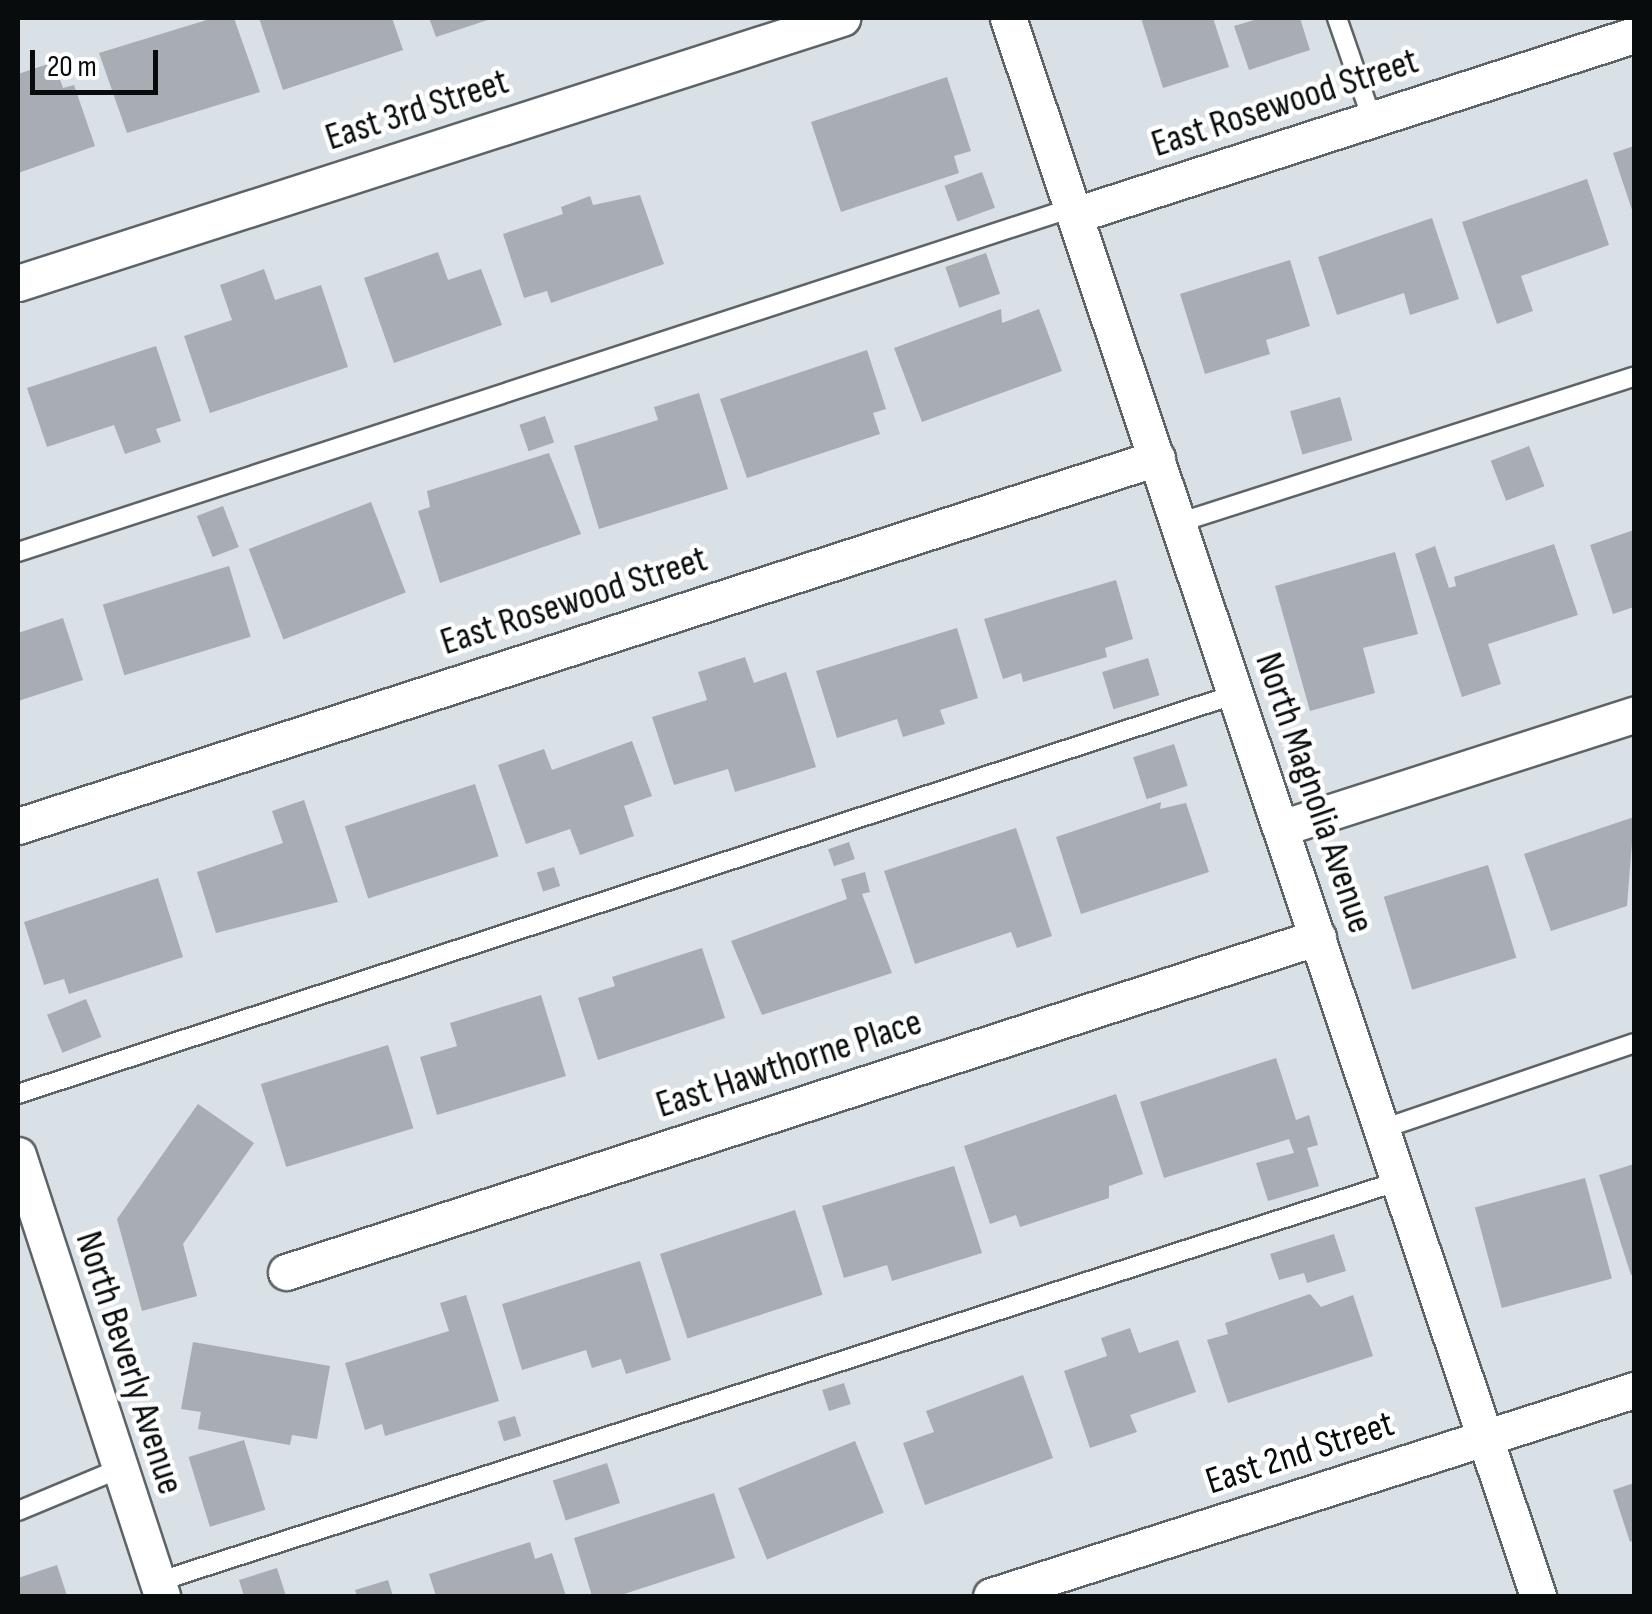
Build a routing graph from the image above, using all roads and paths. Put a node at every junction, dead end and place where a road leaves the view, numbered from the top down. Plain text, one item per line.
1 (842, 18) edge
2 (1008, 18) edge
3 (1337, 18) edge
4 (1634, 35) edge
5 (1372, 120) junction
6 (1073, 212) junction
7 (18, 283) edge
8 (1634, 377) edge
9 (1157, 458) junction
10 (1178, 523) junction
11 (18, 552) edge
12 (1236, 694) junction
13 (1634, 716) edge
14 (18, 826) edge
15 (1281, 828) junction
16 (1318, 937) junction
17 (1634, 1044) edge
18 (18, 1094) edge
19 (1382, 1129) junction
20 (18, 1154) edge
21 (1400, 1180) junction
22 (28, 1230) edge
23 (286, 1272) dead end
24 (1634, 1390) edge
25 (1486, 1438) junction
26 (119, 1469) junction
27 (18, 1511) edge
28 (160, 1589) edge
29 (991, 1596) edge
30 (1538, 1596) edge

1 - 7 street, East 3rd Street
2 - 6 street, North Magnolia Avenue
3 - 5 lane
4 - 5 street, East Rosewood Street
5 - 6 street, East Rosewood Street
6 - 9 street, North Magnolia Avenue
6 - 11 lane
8 - 10 lane
9 - 10 street, North Magnolia Avenue
9 - 14 street, East Rosewood Street
10 - 12 street, North Magnolia Avenue
12 - 15 street, North Magnolia Avenue
12 - 18 lane
13 - 15 street
15 - 16 street, North Magnolia Avenue
16 - 19 street, North Magnolia Avenue
16 - 23 street, East Hawthorne Place
17 - 19 lane
19 - 21 street, North Magnolia Avenue
20 - 22 street, North Beverly Avenue
21 - 25 street, North Magnolia Avenue
21 - 28 lane
22 - 26 street, North Beverly Avenue
24 - 25 street, East 2nd Street
25 - 29 street, East 2nd Street
25 - 30 street, North Magnolia Avenue
26 - 27 lane
26 - 28 street, North Beverly Avenue

